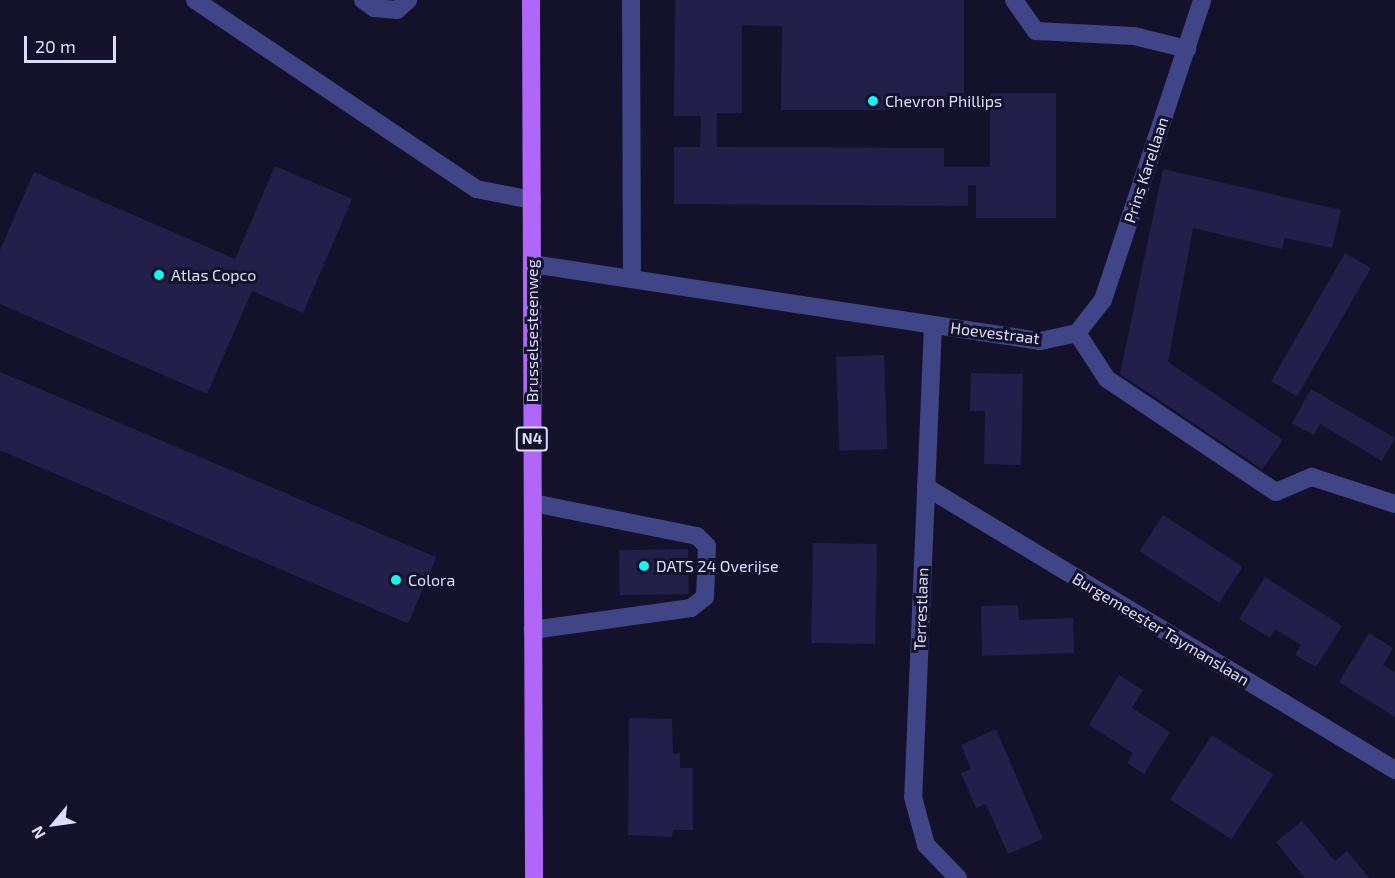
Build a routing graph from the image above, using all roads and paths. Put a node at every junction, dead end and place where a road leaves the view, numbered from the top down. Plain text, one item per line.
1 (195, 0) edge
2 (363, 0) edge
3 (408, 0) edge
4 (531, 0) edge
5 (631, 0) edge
6 (1014, 0) edge
7 (1202, 0) edge
8 (1186, 49) junction
9 (532, 200) junction
10 (532, 264) junction
11 (632, 278) junction
12 (933, 325) junction
13 (1077, 333) junction
14 (926, 487) junction
15 (532, 503) junction
16 (1395, 504) edge
17 (533, 630) junction
18 (1395, 770) edge
19 (534, 878) edge
20 (958, 878) edge

1 - 9 street
2 - 3 street
4 - 9 main road, Brusselsesteenweg / N4
5 - 11 street
6 - 8 street
7 - 8 street, Prins Karellaan
8 - 13 street, Prins Karellaan
9 - 10 main road, Brusselsesteenweg / N4
10 - 11 street, Hoevestraat
10 - 15 main road, Brusselsesteenweg / N4
11 - 12 street, Hoevestraat
12 - 13 street, Hoevestraat
12 - 14 street, Terrestlaan
13 - 16 street
14 - 18 street, Burgemeester Taymanslaan
14 - 20 street, Terrestlaan
15 - 17 main road, Brusselsesteenweg / N4
15 - 17 street
17 - 19 main road, Brusselsesteenweg / N4

